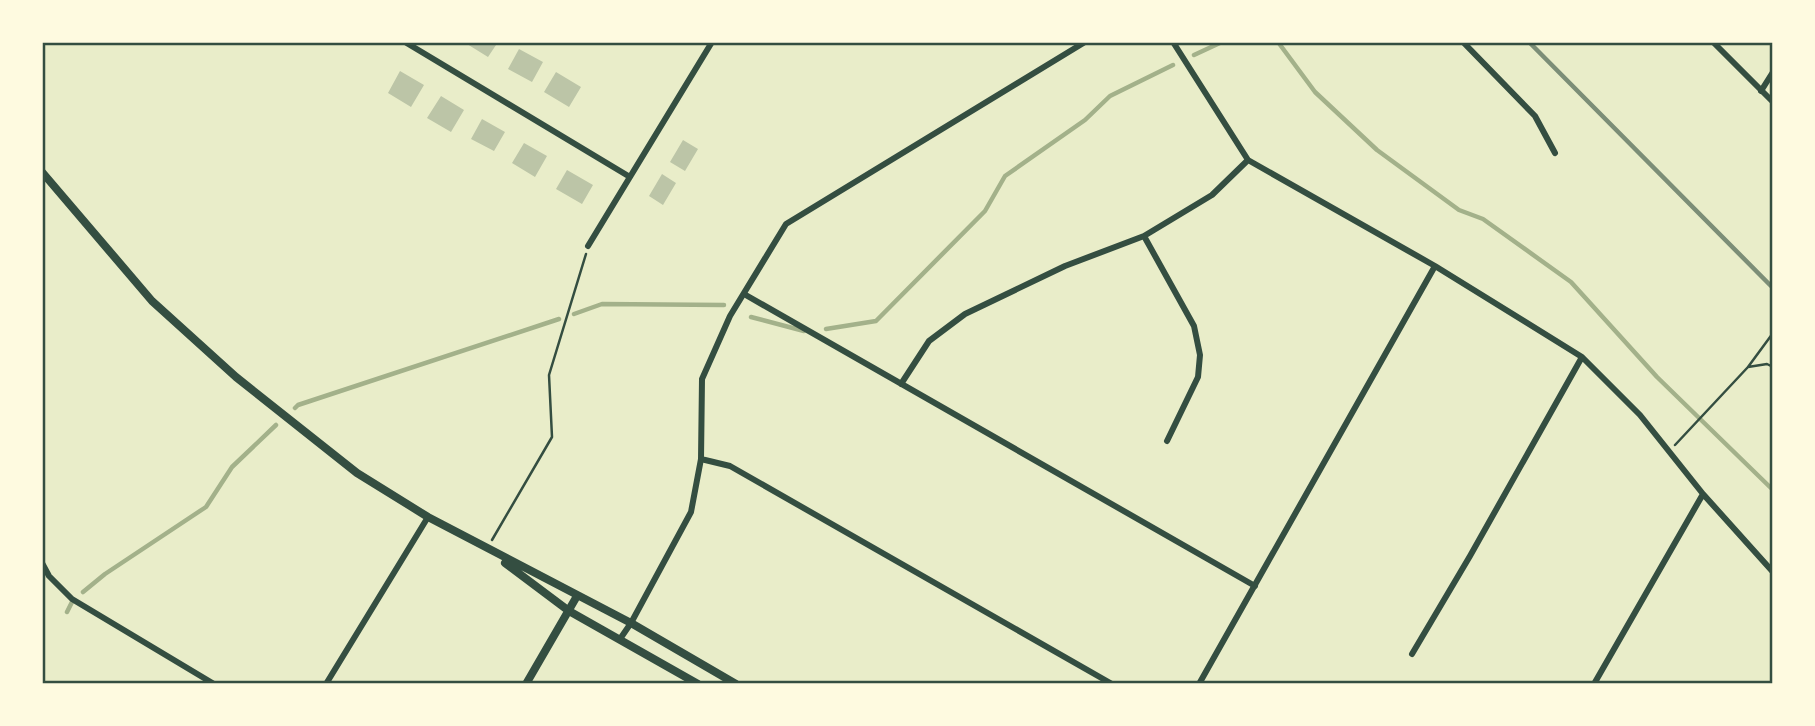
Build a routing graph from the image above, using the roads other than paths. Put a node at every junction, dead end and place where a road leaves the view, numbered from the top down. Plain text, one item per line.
1 (405, 42) edge
2 (712, 42) edge
3 (1085, 42) edge
4 (1172, 42) edge
5 (1463, 42) edge
6 (1713, 42) edge
7 (1773, 72) edge
8 (1761, 91) junction
9 (1773, 102) edge
10 (1555, 153) dead end
11 (1248, 160) junction
12 (42, 172) edge
13 (630, 177) junction
14 (1144, 236) junction
15 (588, 246) road end
16 (1435, 266) junction
17 (744, 294) junction
18 (1582, 357) junction
19 (901, 384) junction
20 (1167, 442) dead end
21 (701, 459) junction
22 (1703, 495) junction
23 (428, 517) junction
24 (486, 549) junction
25 (42, 563) edge
26 (1773, 572) edge
27 (1255, 586) junction
28 (578, 596) junction
29 (569, 611) junction
30 (631, 623) junction
31 (620, 639) junction
32 (1412, 654) dead end
33 (214, 684) edge
34 (326, 684) edge
35 (526, 684) edge
36 (698, 684) edge
37 (736, 684) edge
38 (1112, 684) edge
39 (1199, 684) edge
40 (1594, 684) edge

1 - 13 street
2 - 13 street
3 - 17 street
4 - 11 street
5 - 10 street
6 - 8 street
7 - 8 street
8 - 9 street
11 - 14 street
11 - 16 street
12 - 23 street
13 - 15 street
14 - 19 street
14 - 20 street
16 - 18 street
16 - 27 street
17 - 19 street
17 - 21 street
18 - 22 street
18 - 32 street
19 - 27 street
21 - 30 street
21 - 38 street
22 - 26 street
22 - 40 street
23 - 24 street
23 - 34 street
24 - 28 street
24 - 29 street
25 - 33 street
27 - 39 street
28 - 29 street
28 - 30 street
29 - 31 street
29 - 35 street
30 - 31 street
30 - 37 street
31 - 36 street

